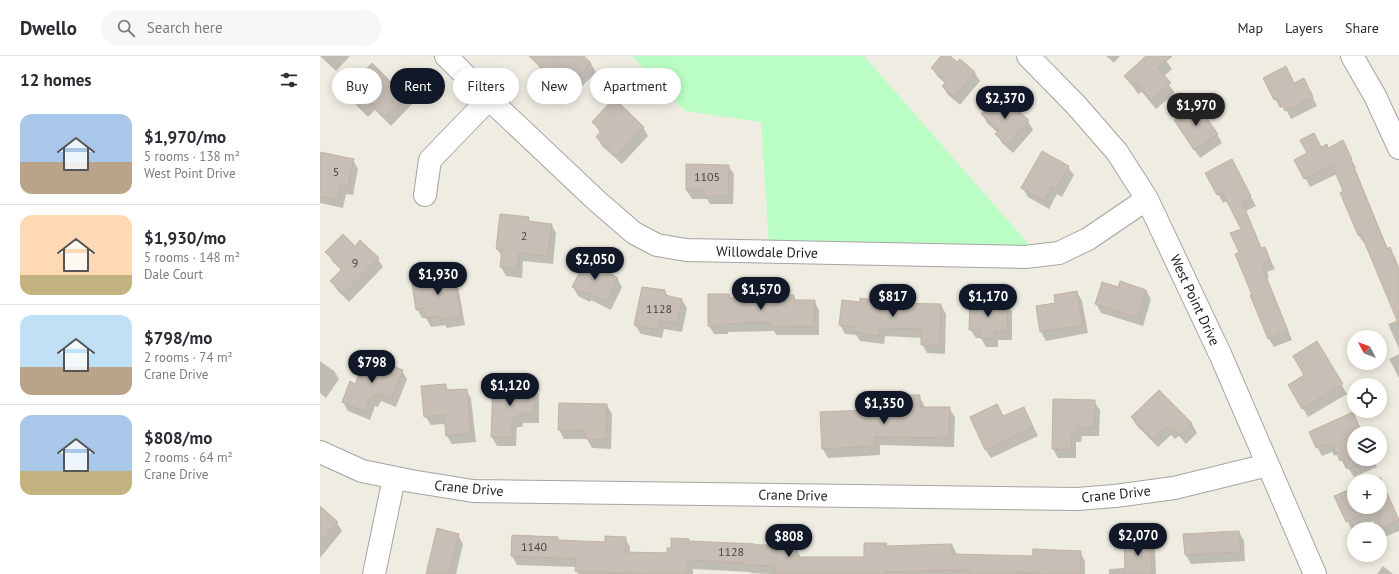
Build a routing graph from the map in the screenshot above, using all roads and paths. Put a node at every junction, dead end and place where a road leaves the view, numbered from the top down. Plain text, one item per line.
1 (446, 56) edge
2 (1028, 56) edge
3 (1352, 56) edge
4 (458, 68) edge
5 (484, 104) edge
6 (494, 104) edge
7 (1399, 148) edge
8 (425, 194) dead end
9 (1147, 199) junction
10 (320, 452) edge
11 (1268, 465) junction
12 (394, 478) junction
13 (374, 574) edge
14 (1314, 574) edge

1 - 4 street, Willowdale Drive
2 - 9 street, West Point Drive
3 - 7 street
5 - 8 street
6 - 9 street, Willowdale Drive
9 - 11 street, West Point Drive
10 - 12 street, Crane Drive
11 - 12 street, Crane Drive
11 - 14 street, West Point Drive
12 - 13 street

